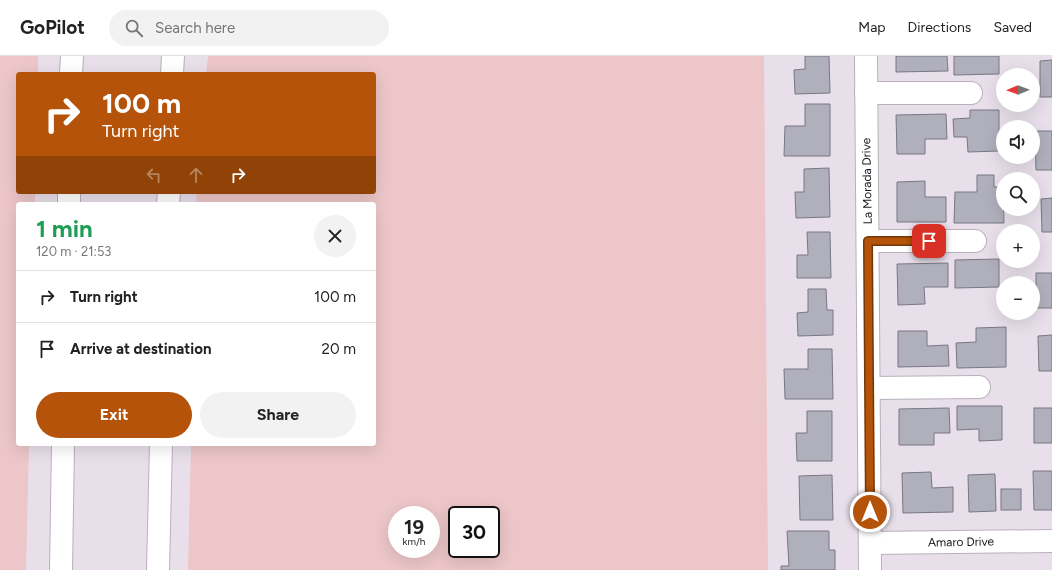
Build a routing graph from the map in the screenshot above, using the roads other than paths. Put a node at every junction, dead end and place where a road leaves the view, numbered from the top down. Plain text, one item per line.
1 (72, 56) edge
2 (866, 56) edge
3 (71, 72) edge
4 (866, 93) junction
5 (971, 93) dead end
6 (868, 241) junction
7 (975, 241) dead end
8 (979, 387) dead end
9 (869, 388) junction
10 (63, 446) edge
11 (161, 446) edge
12 (1052, 541) edge
13 (870, 543) junction
14 (61, 570) edge
15 (158, 570) edge
16 (870, 570) edge

1 - 3 main road
2 - 4 main road, La Morada Drive
4 - 5 main road
4 - 6 main road, La Morada Drive
6 - 7 main road
6 - 9 main road, La Morada Drive
8 - 9 main road
9 - 13 main road, La Morada Drive
10 - 14 main road
11 - 15 main road
12 - 13 main road, Amaro Drive
13 - 16 main road, La Morada Drive

